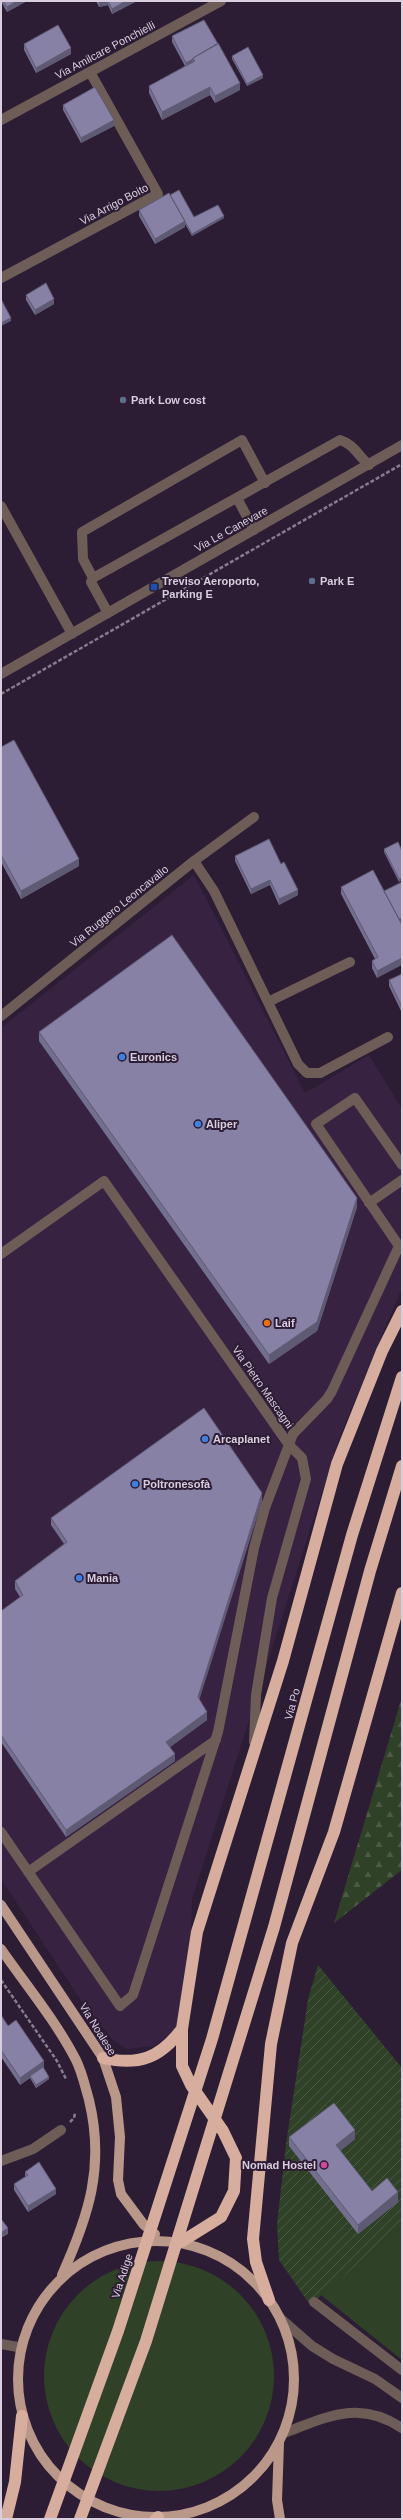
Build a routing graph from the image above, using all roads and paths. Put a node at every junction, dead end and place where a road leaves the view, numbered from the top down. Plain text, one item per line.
1 (221, 1) edge
2 (90, 72) junction
3 (1, 120) edge
4 (1, 278) edge
5 (402, 445) edge
6 (402, 464) edge
7 (369, 465) junction
8 (265, 482) junction
9 (237, 498) junction
10 (1, 506) edge
11 (254, 530) junction
12 (93, 578) junction
13 (108, 613) junction
14 (72, 634) junction
15 (1, 674) edge
16 (1, 694) edge
17 (254, 817) dead end
18 (194, 861) junction
19 (350, 962) dead end
20 (268, 1002) junction
21 (1, 1016) edge
22 (388, 1037) dead end
23 (402, 1165) edge
24 (402, 1180) edge
25 (369, 1203) junction
26 (1, 1254) edge
27 (402, 1311) edge
28 (402, 1377) edge
29 (289, 1445) junction
30 (402, 1466) edge
31 (402, 1593) edge
32 (216, 1740) junction
33 (254, 1756) junction
34 (1, 1832) edge
35 (28, 1872) junction
36 (1, 1905) edge
37 (1, 1949) edge
38 (1, 1980) edge
39 (182, 2029) junction
40 (212, 2039) joint
41 (103, 2058) junction
42 (68, 2086) dead end
43 (74, 2107) dead end
44 (61, 2130) joint
45 (1, 2161) edge
46 (163, 2240) junction
47 (181, 2242) junction
48 (62, 2277) junction
49 (269, 2300) junction
50 (314, 2302) dead end
51 (280, 2318) junction
52 (1, 2344) edge
53 (18, 2347) junction
54 (402, 2370) edge
55 (402, 2398) edge
56 (22, 2416) junction
57 (402, 2428) edge
58 (284, 2433) junction
59 (279, 2443) junction
60 (180, 2515) junction
61 (157, 2518) edge
62 (6, 2519) edge
63 (50, 2519) edge
64 (80, 2519) edge
65 (190, 2519) edge
66 (280, 2519) edge

1 - 2 street, Via Amilcare Ponchielli
2 - 3 street, Via Amilcare Ponchielli
2 - 4 street, Via Arrigo Boito
5 - 7 street, Via Le Canevare
6 - 16 path
7 - 8 street
7 - 11 street, Via Le Canevare
8 - 9 street
8 - 12 street
9 - 11 street
9 - 12 street
10 - 14 street
11 - 13 street, Via Le Canevare
12 - 13 street
13 - 14 street, Via Le Canevare
14 - 15 street, Via Le Canevare
17 - 18 street, Via Ruggero Leoncavallo
18 - 20 street
18 - 21 street, Via Ruggero Leoncavallo
19 - 20 street
20 - 22 street
23 - 25 street
24 - 25 street
25 - 29 street
26 - 29 street, Via Pietro Mascagni
27 - 33 highway
28 - 40 highway, Via Po
29 - 32 street
29 - 33 street, Via Pietro Mascagni
30 - 64 highway
31 - 49 highway
32 - 35 street
32 - 35 street
33 - 39 highway
34 - 35 street
36 - 41 main road, Via Noalese
37 - 48 main road
38 - 42 path
39 - 41 highway
39 - 47 highway
40 - 63 highway, Via Adige
41 - 46 main road, Via Noalese
43 - 44 path
44 - 45 street
46 - 47 main road
46 - 48 main road
47 - 49 main road
48 - 53 main road
49 - 51 main road
50 - 54 street
51 - 55 street
51 - 58 main road
52 - 53 street
53 - 56 main road
56 - 61 main road
56 - 62 highway
57 - 58 street
58 - 59 main road
59 - 60 main road
59 - 66 main road
60 - 61 main road
60 - 65 main road

